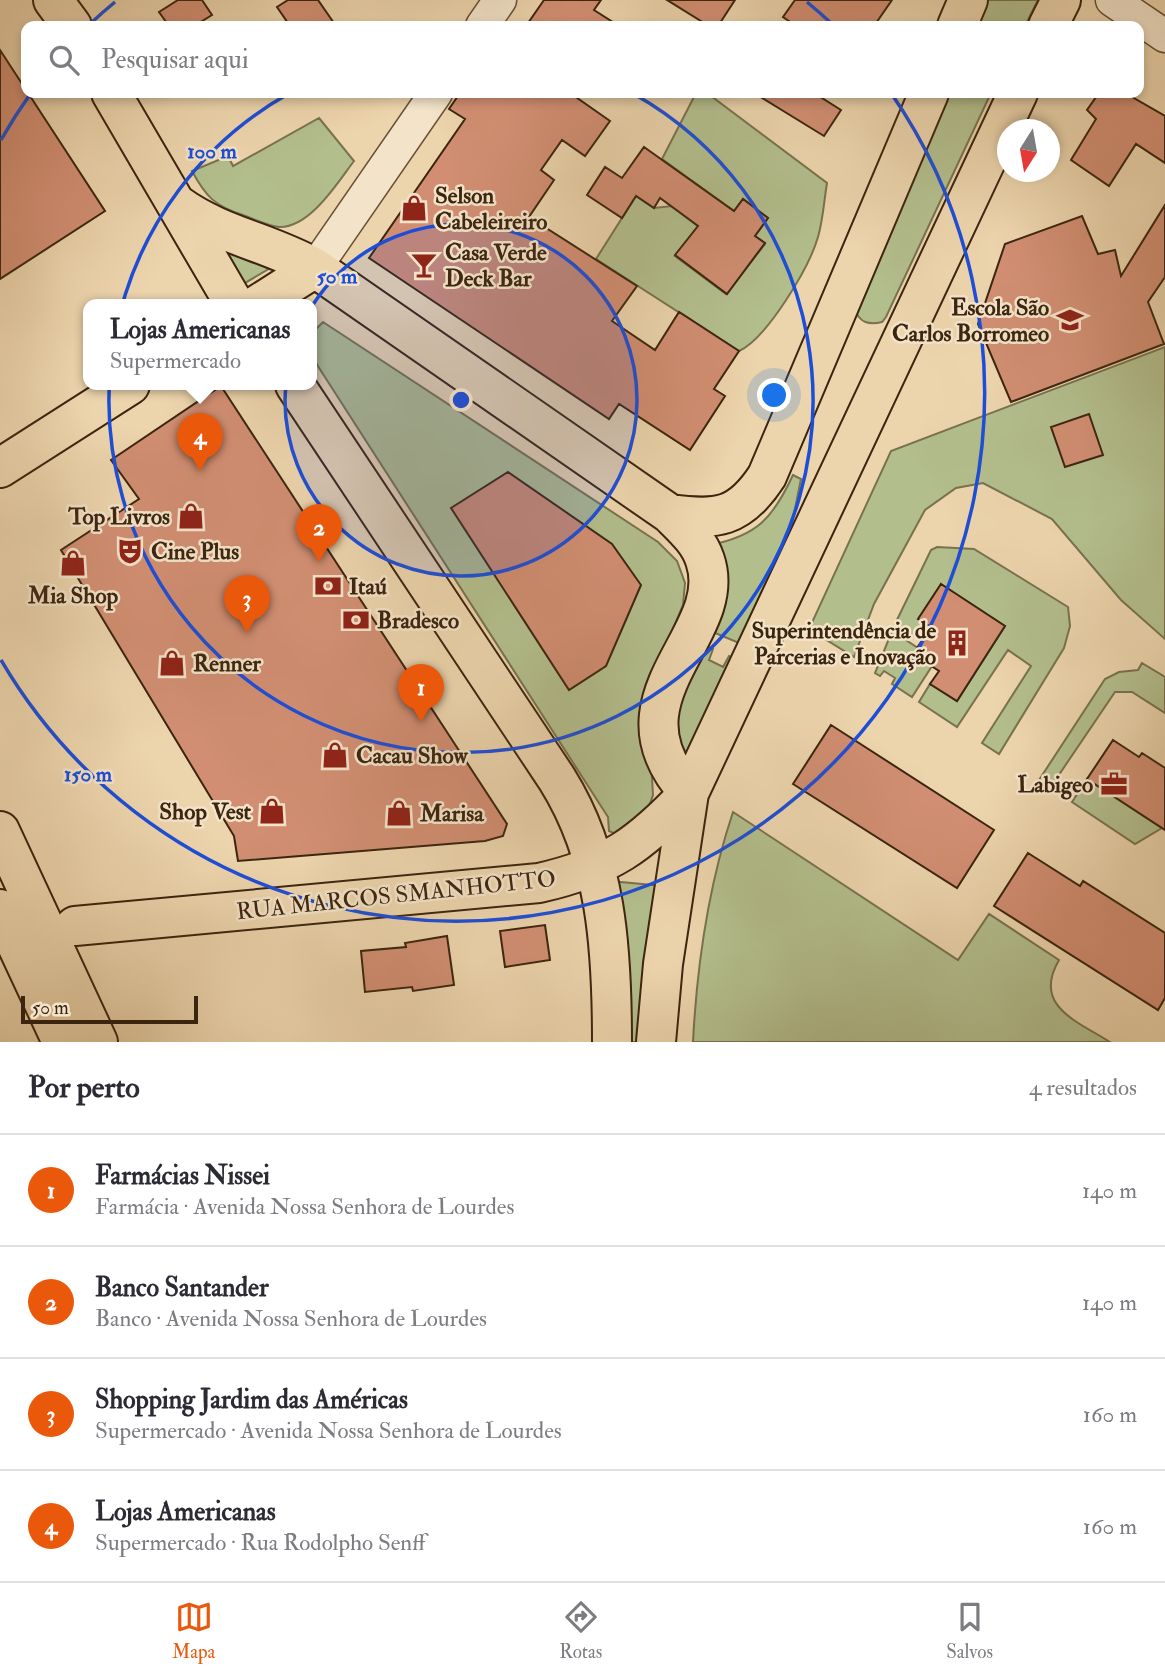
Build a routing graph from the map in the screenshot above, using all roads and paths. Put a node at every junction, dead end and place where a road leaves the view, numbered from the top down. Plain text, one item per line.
1 (34, 0) edge
2 (53, 0) edge
3 (500, 0) edge
4 (968, 0) edge
5 (1060, 0) edge
6 (1112, 0) edge
7 (44, 21) edge
8 (68, 21) edge
9 (485, 21) edge
10 (959, 21) edge
11 (1050, 21) edge
12 (1143, 21) edge
13 (1144, 22) edge
14 (1165, 36) edge
15 (98, 98) edge
16 (114, 98) edge
17 (433, 98) edge
18 (927, 98) edge
19 (1016, 98) edge
20 (144, 153) junction
21 (178, 205) junction
22 (314, 268) junction
23 (231, 299) edge
24 (266, 299) edge
25 (294, 299) edge
26 (122, 390) edge
27 (298, 390) edge
28 (0, 468) edge
29 (670, 514) junction
30 (689, 793) junction
31 (0, 831) edge
32 (596, 868) junction
33 (0, 909) edge
34 (75, 926) dead end
35 (42, 1000) junction
36 (56, 1042) edge
37 (62, 1042) edge
38 (98, 1042) edge
39 (612, 1042) edge
40 (656, 1042) edge

1 - 7 main road
2 - 8 main road
3 - 9 street
4 - 10 main road
5 - 11 main road
6 - 12 street
13 - 14 street
15 - 20 main road
16 - 20 main road
17 - 22 street
18 - 29 main road
19 - 30 main road
20 - 21 main road
21 - 22 main road
21 - 23 main road
22 - 24 main road
22 - 25 main road
22 - 29 main road
26 - 28 main road
27 - 32 main road
29 - 30 main road
30 - 32 main road, RUA MARCOS SMANHOTTO
30 - 40 main road
31 - 38 main road
32 - 34 main road, RUA MARCOS SMANHOTTO
32 - 39 main road
33 - 35 main road
35 - 36 main road
35 - 37 main road

